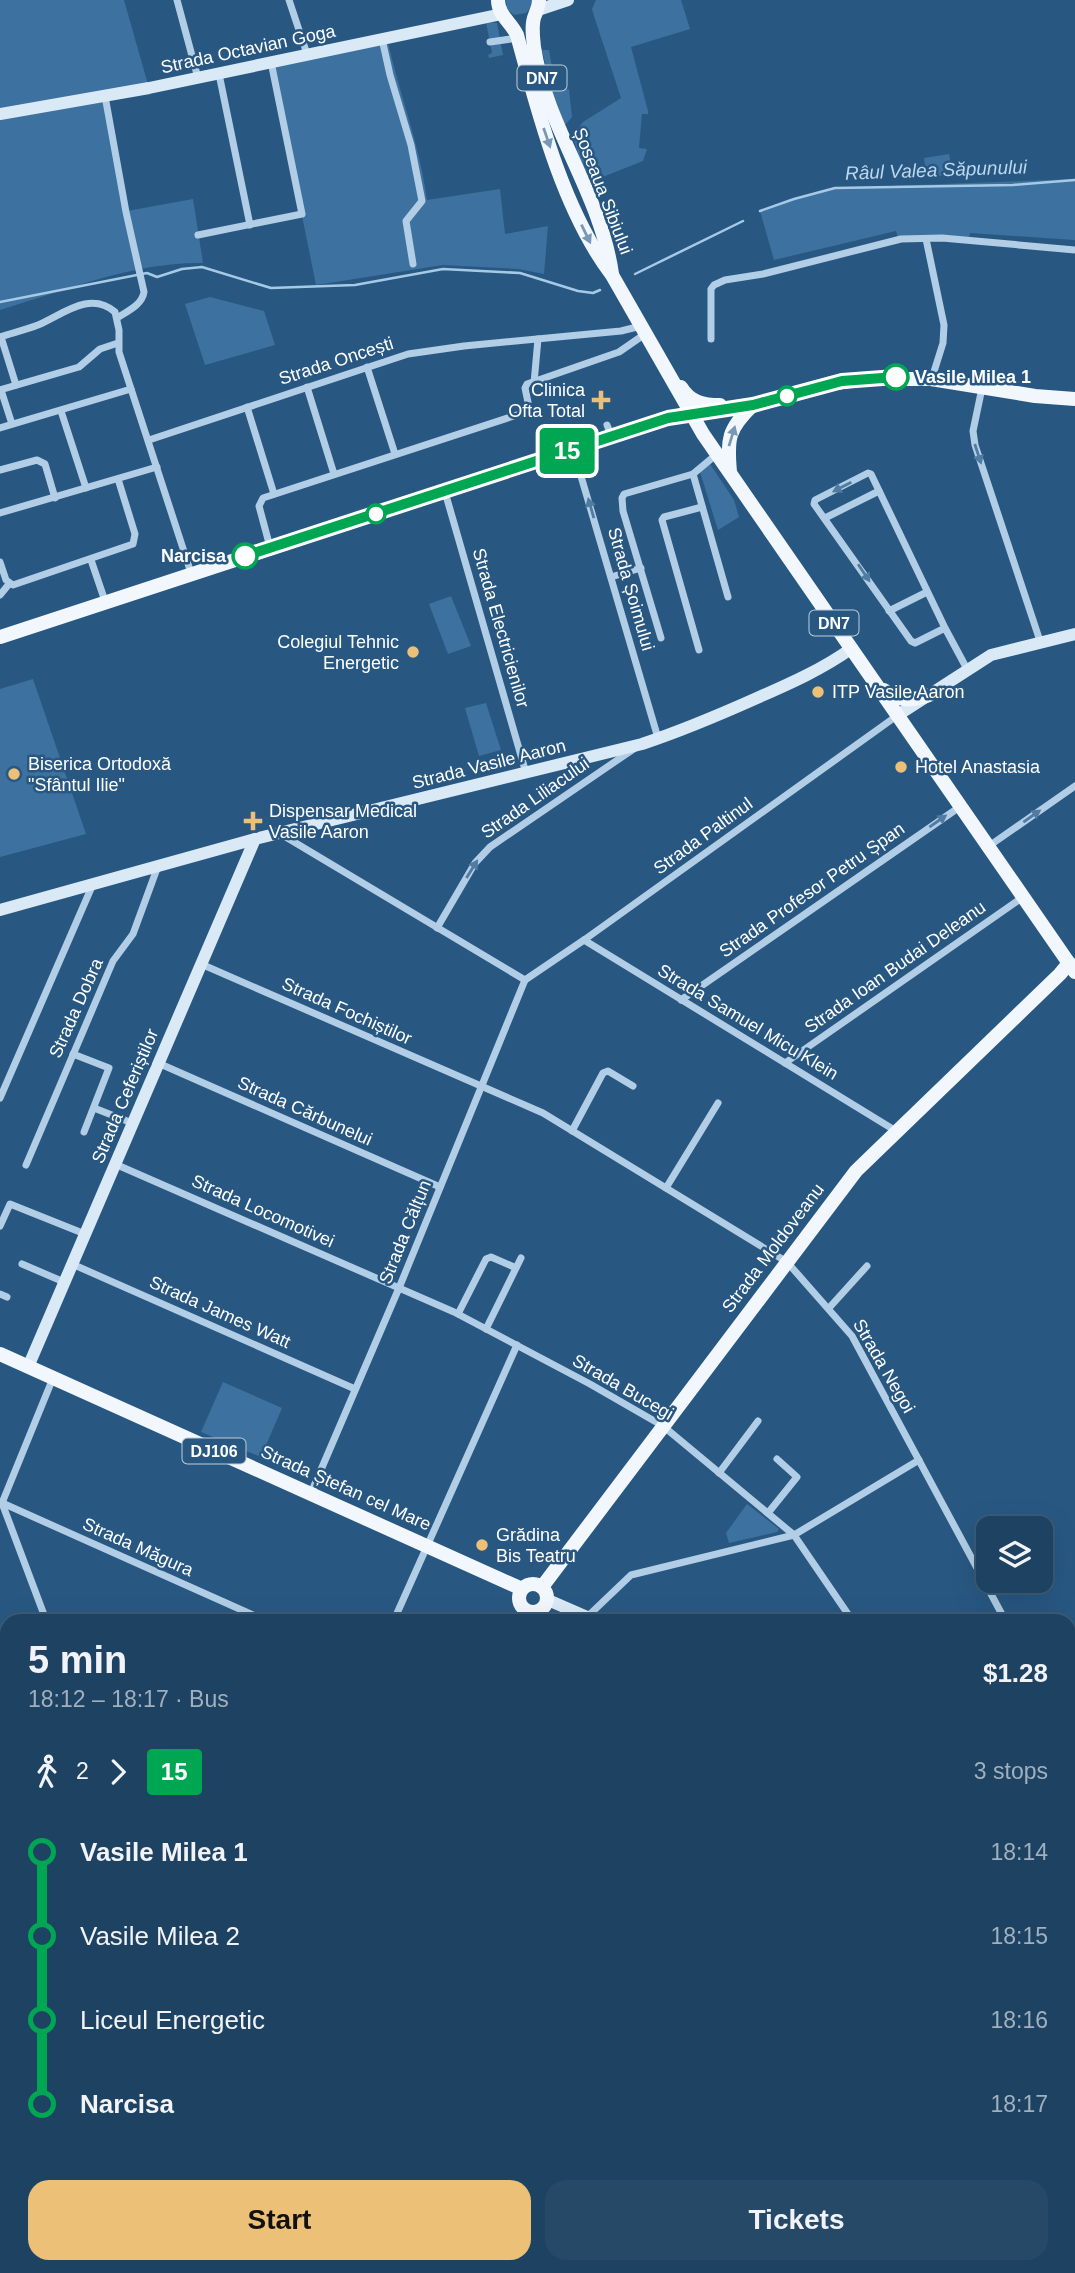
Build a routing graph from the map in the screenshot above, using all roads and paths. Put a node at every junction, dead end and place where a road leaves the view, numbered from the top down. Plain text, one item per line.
1 (177, 0) edge
2 (289, 0) edge
3 (568, 0) edge
4 (537, 9) edge
5 (503, 12) edge
6 (382, 39) junction
7 (512, 39) dead end
8 (490, 42) dead end
9 (307, 54) junction
10 (271, 62) junction
11 (219, 74) junction
12 (198, 78) junction
13 (105, 96) junction
14 (0, 114) edge
15 (250, 225) junction
16 (198, 236) dead end
17 (926, 239) junction
18 (1075, 250) edge
19 (413, 264) dead end
20 (612, 275) junction
21 (117, 318) junction
22 (643, 330) junction
23 (0, 337) edge
24 (538, 339) junction
25 (711, 339) dead end
26 (118, 343) junction
27 (656, 351) junction
28 (367, 367) junction
29 (932, 379) junction
30 (534, 383) junction
31 (16, 385) junction
32 (307, 387) junction
33 (982, 388) junction
34 (131, 389) junction
35 (0, 390) edge
36 (1075, 399) edge
37 (753, 405) junction
38 (247, 407) junction
39 (61, 411) junction
40 (690, 413) junction
41 (12, 425) junction
42 (0, 428) edge
43 (149, 440) junction
44 (573, 449) junction
45 (395, 454) junction
46 (717, 454) junction
47 (157, 467) junction
48 (0, 470) edge
49 (730, 473) junction
50 (334, 474) junction
51 (693, 474) junction
52 (118, 479) junction
53 (86, 488) junction
54 (879, 491) junction
55 (445, 492) junction
56 (274, 494) junction
57 (55, 498) junction
58 (702, 507) junction
59 (0, 513) edge
60 (825, 518) junction
61 (270, 547) junction
62 (91, 560) junction
63 (0, 562) edge
64 (640, 568) junction
65 (191, 573) junction
66 (611, 576) junction
67 (9, 584) junction
68 (927, 592) junction
69 (0, 594) edge
70 (728, 597) dead end
71 (105, 601) junction
72 (889, 611) junction
73 (944, 628) junction
74 (1075, 634) edge
75 (0, 637) edge
76 (661, 638) dead end
77 (1040, 641) junction
78 (852, 648) junction
79 (699, 650) dead end
80 (967, 669) junction
81 (875, 682) junction
82 (929, 695) junction
83 (898, 715) junction
84 (659, 738) junction
85 (642, 744) junction
86 (526, 773) junction
87 (1075, 786) edge
88 (961, 806) junction
89 (278, 833) junction
90 (255, 839) junction
91 (989, 846) junction
92 (158, 865) junction
93 (94, 883) junction
94 (1024, 897) junction
95 (0, 910) edge
96 (437, 928) junction
97 (584, 940) junction
98 (1073, 963) edge
99 (201, 964) junction
100 (525, 980) junction
101 (681, 1000) junction
102 (73, 1054) junction
103 (158, 1063) junction
104 (785, 1063) junction
105 (633, 1086) dead end
106 (481, 1087) junction
107 (0, 1098) edge
108 (718, 1103) dead end
109 (93, 1108) junction
110 (132, 1123) junction
111 (572, 1131) junction
112 (84, 1132) dead end
113 (896, 1132) junction
114 (115, 1164) junction
115 (26, 1165) dead end
116 (440, 1187) junction
117 (666, 1188) junction
118 (0, 1226) edge
119 (85, 1234) junction
120 (521, 1258) dead end
121 (787, 1262) junction
122 (22, 1264) dead end
123 (72, 1264) junction
124 (513, 1266) dead end
125 (867, 1266) dead end
126 (64, 1282) junction
127 (399, 1288) junction
128 (828, 1308) junction
129 (458, 1314) junction
130 (486, 1329) junction
131 (517, 1345) junction
132 (0, 1354) edge
133 (28, 1367) junction
134 (53, 1378) junction
135 (355, 1389) junction
136 (758, 1421) dead end
137 (663, 1426) junction
138 (777, 1459) dead end
139 (919, 1460) junction
140 (719, 1473) junction
141 (311, 1494) junction
142 (1, 1502) edge
143 (768, 1513) junction
144 (794, 1535) junction
145 (428, 1546) junction
146 (522, 1589) junction
147 (545, 1593) junction
148 (44, 1614) edge
149 (251, 1614) edge
150 (397, 1614) edge
151 (529, 1614) edge
152 (535, 1614) edge
153 (580, 1614) edge
154 (593, 1614) edge
155 (848, 1614) edge
156 (1002, 1614) edge

1 - 12 street
2 - 9 street
3 - 4 street
4 - 5 main road
4 - 20 main road, Șoseaua Sibiului / DN7
5 - 6 street, Strada Octavian Goga
5 -> 20 main road, Șoseaua Sibiului / DN7
6 - 9 street, Strada Octavian Goga
6 - 19 street
7 - 8 street
9 - 10 street, Strada Octavian Goga
10 - 11 street, Strada Octavian Goga
10 - 15 street
11 - 12 street, Strada Octavian Goga
11 - 15 street
12 - 13 street, Strada Octavian Goga
13 - 14 street, Strada Octavian Goga
13 - 21 street
15 - 16 street
17 - 18 street
17 - 25 street
17 - 29 street
20 - 22 main road, DN7
21 - 23 street
21 - 26 street
22 - 24 street, Strada Oncești
22 - 27 main road, DN7
22 - 30 street
23 - 31 street
24 - 28 street, Strada Oncești
24 - 30 street
26 - 31 street
26 - 34 street
27 - 37 main road
27 - 40 main road, DN7
28 - 32 street, Strada Oncești
28 - 45 street
29 - 33 main road
29 - 37 main road
30 - 45 street
31 - 35 street
32 - 38 street, Strada Oncești
32 - 50 street
33 - 36 main road
33 -> 77 street
34 - 39 street
34 - 43 street
35 - 41 street
37 - 40 main road
49 -> 37 main road
38 - 43 street, Strada Oncești
38 - 56 street
39 - 41 street
39 - 53 street
40 - 44 main road
40 - 46 main road, DN7
41 - 42 street
43 - 47 street
44 - 55 main road
66 -> 44 street, Strada Șoimului
45 - 50 street
46 - 49 main road, DN7
46 - 51 street
47 - 52 street
47 - 65 street
48 - 57 street
49 - 78 main road, DN7
50 - 56 street
51 - 58 street
51 - 64 street, Strada Șoimului
52 - 53 street
52 - 62 street
53 - 57 street
54 - 60 street
54 -> 60 street
54 - 68 street
55 - 61 main road
55 - 86 street, Strada Electricienilor
56 - 61 street
57 - 59 street
58 - 70 street
58 - 79 street
60 -> 72 street
61 - 65 main road
62 - 67 street
62 - 71 street
63 - 67 street
64 - 66 street
64 - 76 street, Strada Șoimului
65 - 71 main road
66 - 84 street, Strada Șoimului
67 - 69 street
68 - 72 street
68 - 73 street
71 - 75 main road
72 - 73 street
73 - 80 street
74 - 77 street
77 - 80 street
78 - 81 main road, DN7
78 - 84 street, Strada Vasile Aaron
80 - 82 street
81 - 82 main road
81 - 83 main road, DN7
82 - 83 street
83 - 88 main road, DN7
83 - 97 street, Strada Paltinul
84 - 85 street, Strada Vasile Aaron
85 - 86 street, Strada Vasile Aaron
96 -> 85 street, Strada Liliacului
86 - 89 street, Strada Vasile Aaron
91 -> 87 street
88 - 91 main road, DN7
101 -> 88 street, Strada Profesor Petru Șpan
89 - 90 street, Strada Vasile Aaron
89 - 96 street
90 - 92 street, Strada Vasile Aaron
90 - 99 street, Strada Ceferiștilor
91 - 94 main road, DN7
92 - 93 street, Strada Vasile Aaron
92 - 102 street, Strada Dobra
93 - 95 street, Strada Vasile Aaron
93 - 107 street
94 - 98 main road, DN7
94 - 104 street, Strada Ioan Budai Deleanu
96 - 100 street
97 - 100 street, Strada Paltinul
97 - 101 street, Strada Samuel Micu Klein
98 - 113 main road, Strada Moldoveanu
99 - 103 street, Strada Ceferiștilor
99 - 106 street, Strada Fochiștilor
100 - 106 street, Strada Călțun
101 - 104 street, Strada Samuel Micu Klein
102 - 109 street
102 - 115 street, Strada Dobra
103 - 110 street, Strada Ceferiștilor
103 - 116 street, Strada Cărbunelui
104 - 113 street, Strada Samuel Micu Klein
105 - 111 street
106 - 111 street, Strada Negoi
106 - 116 street, Strada Călțun
108 - 117 street
109 - 110 street
109 - 112 street
110 - 114 street, Strada Ceferiștilor
111 - 117 street, Strada Negoi
113 - 121 main road, Strada Moldoveanu
114 - 119 street, Strada Ceferiștilor
114 - 127 street, Strada Locomotivei
116 - 127 street, Strada Călțun
117 - 121 street, Strada Negoi
118 - 119 street
119 - 123 street, Strada Ceferiștilor
120 - 130 street
121 - 128 street, Strada Negoi
121 - 137 main road, Strada Moldoveanu
122 - 126 street
123 - 126 street, Strada Ceferiștilor
123 - 135 street, Strada James Watt
124 - 129 street
125 - 128 street
126 - 133 street, Strada Ceferiștilor
127 - 129 street, Strada Bucegi
127 - 135 street, Strada Călțun
128 - 139 street, Strada Negoi
129 - 130 street, Strada Bucegi
130 - 131 street, Strada Bucegi
131 - 137 street, Strada Bucegi
131 - 145 street
132 - 133 main road, Strada Ștefan cel Mare / DJ106
133 - 134 main road, Strada Ștefan cel Mare / DJ106
134 - 141 main road, Strada Ștefan cel Mare / DJ106
134 - 142 street
135 - 141 street, Strada Călțun
136 - 140 street
137 - 140 street, Strada Bucegi
137 - 147 main road, Strada Moldoveanu
138 - 143 street
139 - 144 street
139 - 156 street, Strada Negoi
140 - 143 street, Strada Bucegi
141 - 145 main road, Strada Ștefan cel Mare / DJ106
142 - 148 street
142 - 149 street, Strada Măgura
143 - 144 street, Strada Bucegi
144 - 154 street
144 - 155 street, Strada Bucegi
145 - 146 main road, Strada Ștefan cel Mare / DJ106
145 - 150 street
146 - 147 main road
146 - 151 main road
147 - 152 main road
147 - 153 street

